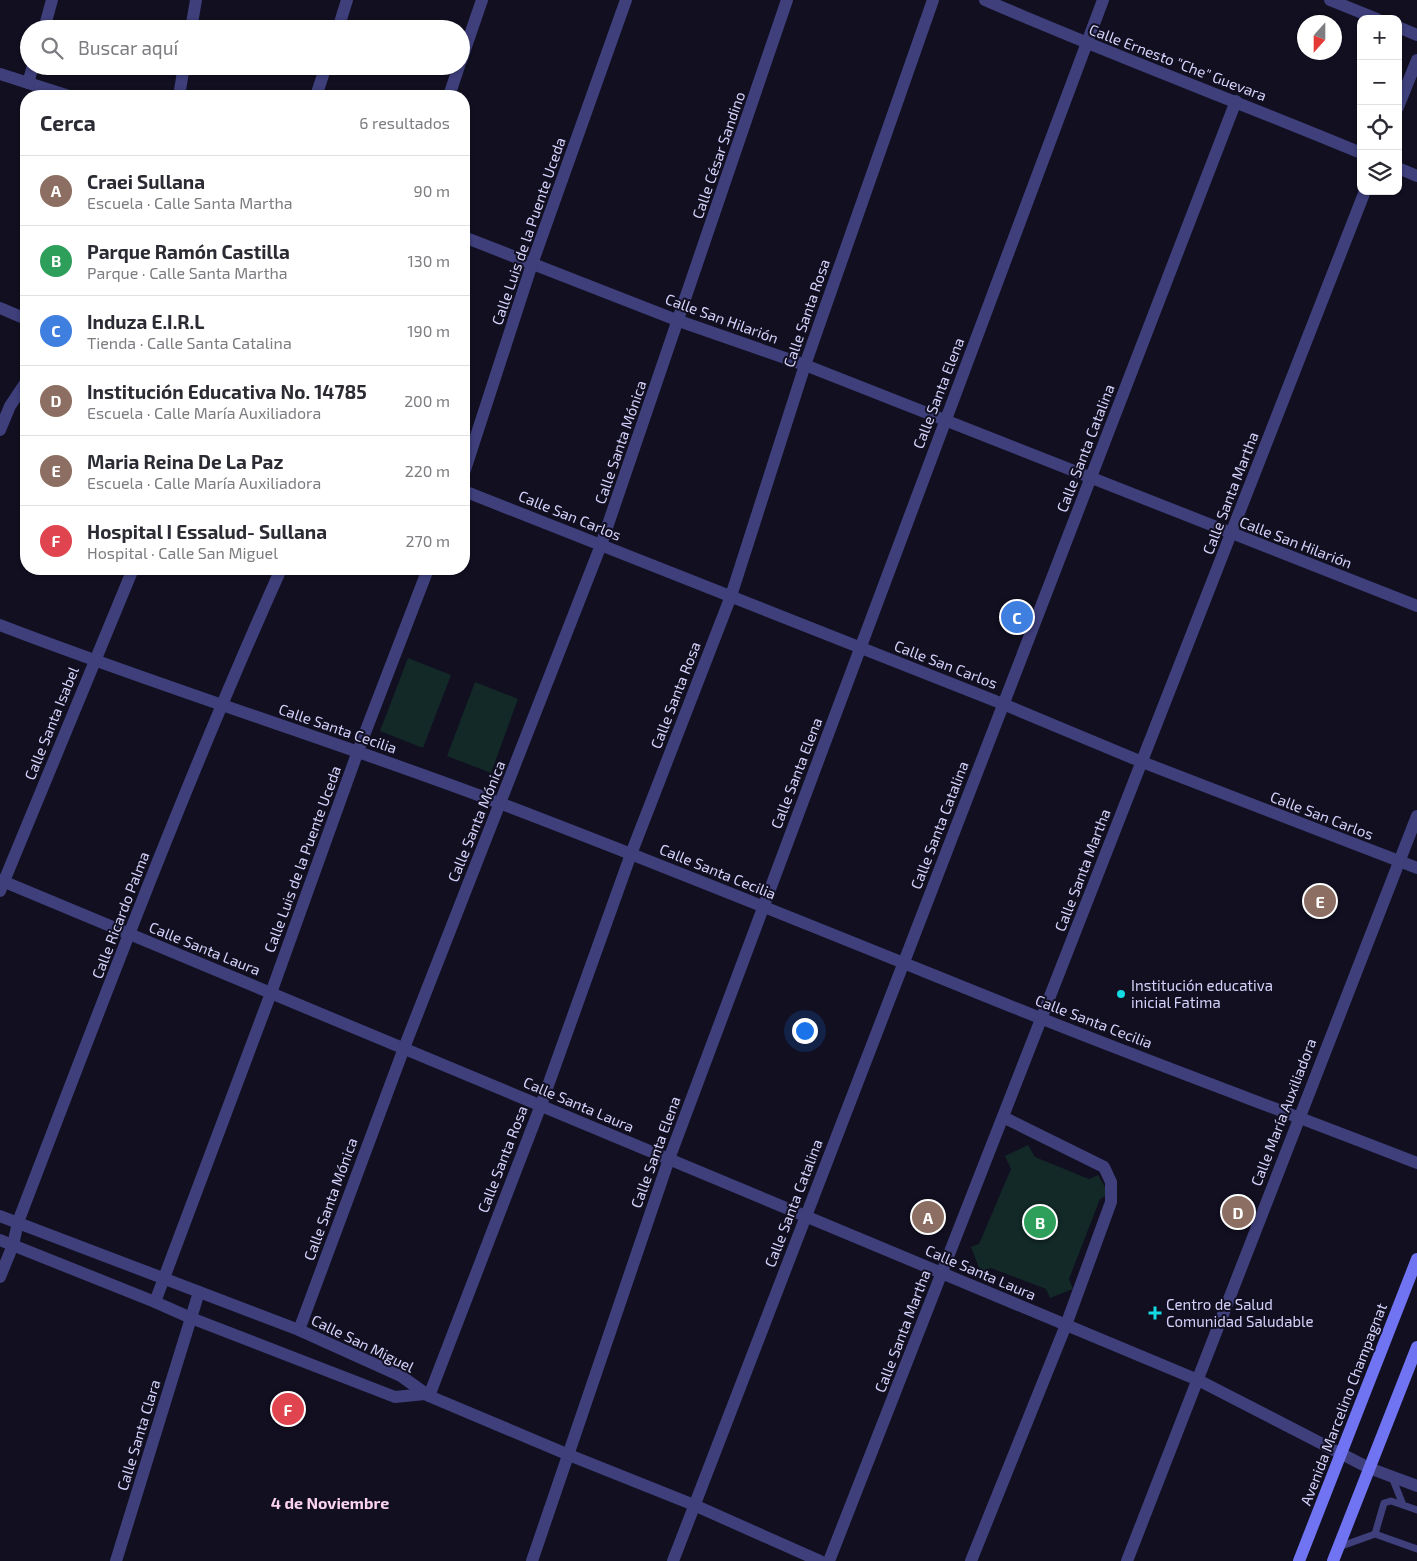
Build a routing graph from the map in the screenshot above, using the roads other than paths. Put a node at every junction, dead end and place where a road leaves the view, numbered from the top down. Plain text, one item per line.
1 (52, 0) edge
2 (196, 0) edge
3 (347, 0) edge
4 (482, 0) edge
5 (626, 0) edge
6 (787, 0) edge
7 (933, 0) edge
8 (985, 0) edge
9 (1103, 0) edge
10 (1330, 0) edge
11 (1367, 15) edge
12 (46, 20) edge
13 (193, 20) edge
14 (341, 20) edge
15 (1402, 29) edge
16 (470, 35) edge
17 (1417, 35) edge
18 (1087, 44) junction
19 (1417, 60) edge
20 (0, 74) edge
21 (30, 75) edge
22 (182, 75) edge
23 (323, 75) edge
24 (457, 75) edge
25 (28, 83) junction
26 (50, 90) edge
27 (180, 90) edge
28 (318, 90) edge
29 (451, 90) edge
30 (1236, 101) junction
31 (1399, 105) edge
32 (1357, 151) edge
33 (1402, 170) edge
34 (1417, 176) edge
35 (1363, 195) edge
36 (470, 239) edge
37 (532, 264) junction
38 (0, 308) edge
39 (20, 316) edge
40 (679, 321) junction
41 (805, 365) junction
42 (20, 391) edge
43 (945, 421) junction
44 (0, 430) edge
45 (470, 455) edge
46 (1091, 476) junction
47 (470, 493) edge
48 (1231, 535) junction
49 (601, 545) junction
50 (131, 575) edge
51 (278, 575) edge
52 (426, 575) edge
53 (730, 596) junction
54 (1417, 606) edge
55 (0, 625) edge
56 (860, 648) junction
57 (95, 662) junction
58 (1003, 704) junction
59 (220, 706) junction
60 (358, 751) junction
61 (1142, 762) junction
62 (501, 804) junction
63 (1417, 816) edge
64 (632, 854) junction
65 (1399, 862) junction
66 (1417, 868) edge
67 (1, 884) edge
68 (763, 907) junction
69 (129, 935) junction
70 (904, 962) junction
71 (272, 993) junction
72 (1041, 1018) junction
73 (404, 1048) junction
74 (541, 1105) junction
75 (1003, 1117) junction
76 (1299, 1117) junction
77 (669, 1159) junction
78 (1417, 1163) edge
79 (0, 1216) edge
80 (806, 1216) junction
81 (18, 1222) junction
82 (0, 1240) edge
83 (12, 1245) junction
84 (1417, 1260) edge
85 (942, 1273) junction
86 (0, 1277) edge
87 (166, 1279) junction
88 (199, 1292) junction
89 (155, 1302) junction
90 (190, 1318) junction
91 (1066, 1325) junction
92 (299, 1330) junction
93 (1417, 1347) edge
94 (1198, 1380) junction
95 (427, 1395) junction
96 (1342, 1452) junction
97 (569, 1455) junction
98 (1369, 1468) junction
99 (1392, 1477) junction
100 (1417, 1486) edge
101 (694, 1505) junction
102 (1403, 1505) junction
103 (1417, 1510) edge
104 (1375, 1534) junction
105 (1339, 1547) junction
106 (1417, 1548) edge
107 (116, 1561) edge
108 (532, 1561) edge
109 (673, 1561) edge
110 (820, 1561) edge
111 (829, 1561) edge
112 (971, 1561) edge
113 (1127, 1561) edge
114 (1299, 1561) edge
115 (1333, 1561) edge

1 - 12 street
2 - 13 street
3 - 14 street
4 - 16 street
5 - 37 street, Calle Luis de la Puente Uceda
6 - 40 street, Calle César Sandino
7 - 41 street, Calle Santa Rosa
8 - 18 street, Calle Ernesto "Che" Guevara
9 - 18 street, Calle Santa Elena
10 - 11 street
15 - 17 street
18 - 30 street, Calle Ernesto "Che" Guevara
18 - 43 street, Calle Santa Elena
19 - 31 street
20 - 25 street
21 - 25 street
22 - 27 street
23 - 28 street
24 - 29 street
25 - 26 street
30 - 32 street, Calle Ernesto "Che" Guevara
30 - 46 street, Calle Santa Catalina
33 - 34 street
35 - 48 street, Calle Santa Martha
36 - 37 street, Calle San Hilarión
37 - 40 street, Calle San Hilarión
37 - 45 street, Calle Luis de la Puente Uceda
38 - 39 street
40 - 41 street, Calle San Hilarión
40 - 49 street, Calle Santa Mónica
41 - 43 street, Calle San Hilarión
41 - 53 street, Calle Santa Rosa
42 - 44 street
43 - 46 street, Calle San Hilarión
43 - 56 street, Calle Santa Elena
46 - 48 street, Calle San Hilarión
46 - 58 street, Calle Santa Catalina
47 - 49 street, Calle San Carlos
48 - 54 street, Calle San Hilarión
48 - 61 street, Calle Santa Martha
49 - 53 street, Calle San Carlos
49 - 62 street, Calle Santa Mónica
50 - 57 street, Calle Santa Isabel
51 - 59 street, Calle Ricardo Palma
52 - 60 street, Calle Luis de la Puente Uceda
53 - 56 street, Calle San Carlos
53 - 64 street, Calle Santa Rosa
55 - 57 street, Calle Santa Cecilia
56 - 58 street, Calle San Carlos
56 - 68 street, Calle Santa Elena
57 - 59 street, Calle Santa Cecilia
57 - 67 street, Calle Santa Isabel
58 - 61 street, Calle San Carlos
58 - 70 street, Calle Santa Catalina
59 - 60 street, Calle Santa Cecilia
59 - 69 street, Calle Ricardo Palma
60 - 62 street, Calle Santa Cecilia
60 - 71 street, Calle Luis de la Puente Uceda
61 - 65 street, Calle San Carlos
61 - 72 street, Calle Santa Martha
62 - 64 street, Calle Santa Cecilia
62 - 73 street, Calle Santa Mónica
63 - 65 street, Calle María Auxiliadora
64 - 68 street, Calle Santa Cecilia
64 - 74 street, Calle Santa Rosa
65 - 66 street, Calle San Carlos
65 - 76 street, Calle María Auxiliadora
67 - 69 street, Calle Santa Laura
68 - 70 street, Calle Santa Cecilia
68 - 77 street, Calle Santa Elena
69 - 71 street, Calle Santa Laura
69 - 81 street, Calle Ricardo Palma
70 - 72 street, Calle Santa Cecilia
70 - 80 street, Calle Santa Catalina
71 - 73 street, Calle Santa Laura
71 - 87 street, Calle Luis de la Puente Uceda
72 - 75 street, Calle Santa Martha
72 - 76 street, Calle Santa Cecilia
73 - 74 street, Calle Santa Laura
73 - 92 street, Calle Santa Mónica
74 - 77 street, Calle Santa Laura
74 - 95 street, Calle Santa Rosa
75 - 85 street, Calle Santa Martha
75 - 91 street
76 - 78 street, Calle Santa Cecilia
76 - 94 street, Calle María Auxiliadora
77 - 80 street, Calle Santa Laura
77 - 97 street, Calle Santa Elena
79 - 81 street, Calle San Miguel
80 - 85 street, Calle Santa Laura
80 - 101 street, Calle Santa Catalina
81 - 83 street, Calle Ricardo Palma
81 - 87 street, Calle San Miguel
82 - 83 street, Calle San Miguel
83 - 86 street, Calle Ricardo Palma
83 - 89 street, Calle San Miguel
84 - 96 main road, Avenida Marcelino Champagnat
85 - 91 street, Calle Santa Laura
85 - 111 street, Calle Santa Martha
87 - 88 street, Calle San Miguel
87 - 89 street, Calle Luis de la Puente Uceda
88 - 90 street, Calle Santa Clara
88 - 92 street, Calle San Miguel
89 - 90 street, Calle San Miguel
90 - 95 street, Calle San Miguel
90 - 107 street, Calle Santa Clara
91 - 94 street, Calle Santa Laura
91 - 112 street
92 - 95 street, Calle San Miguel
93 - 98 main road
94 - 96 street, Calle Santa Laura
94 - 113 street, Calle María Auxiliadora
95 - 97 street
96 - 98 street, Calle Santa Laura
96 - 114 main road, Avenida Marcelino Champagnat
97 - 101 street
97 - 108 street, Calle Santa Elena
98 - 99 street, Calle Santa Laura
98 - 105 main road
99 - 100 street, Calle Santa Laura
99 - 102 lane
101 - 109 street, Calle Santa Catalina
101 - 110 street
102 - 103 lane
102 - 104 lane
104 - 105 lane
104 - 106 lane
105 - 115 main road

